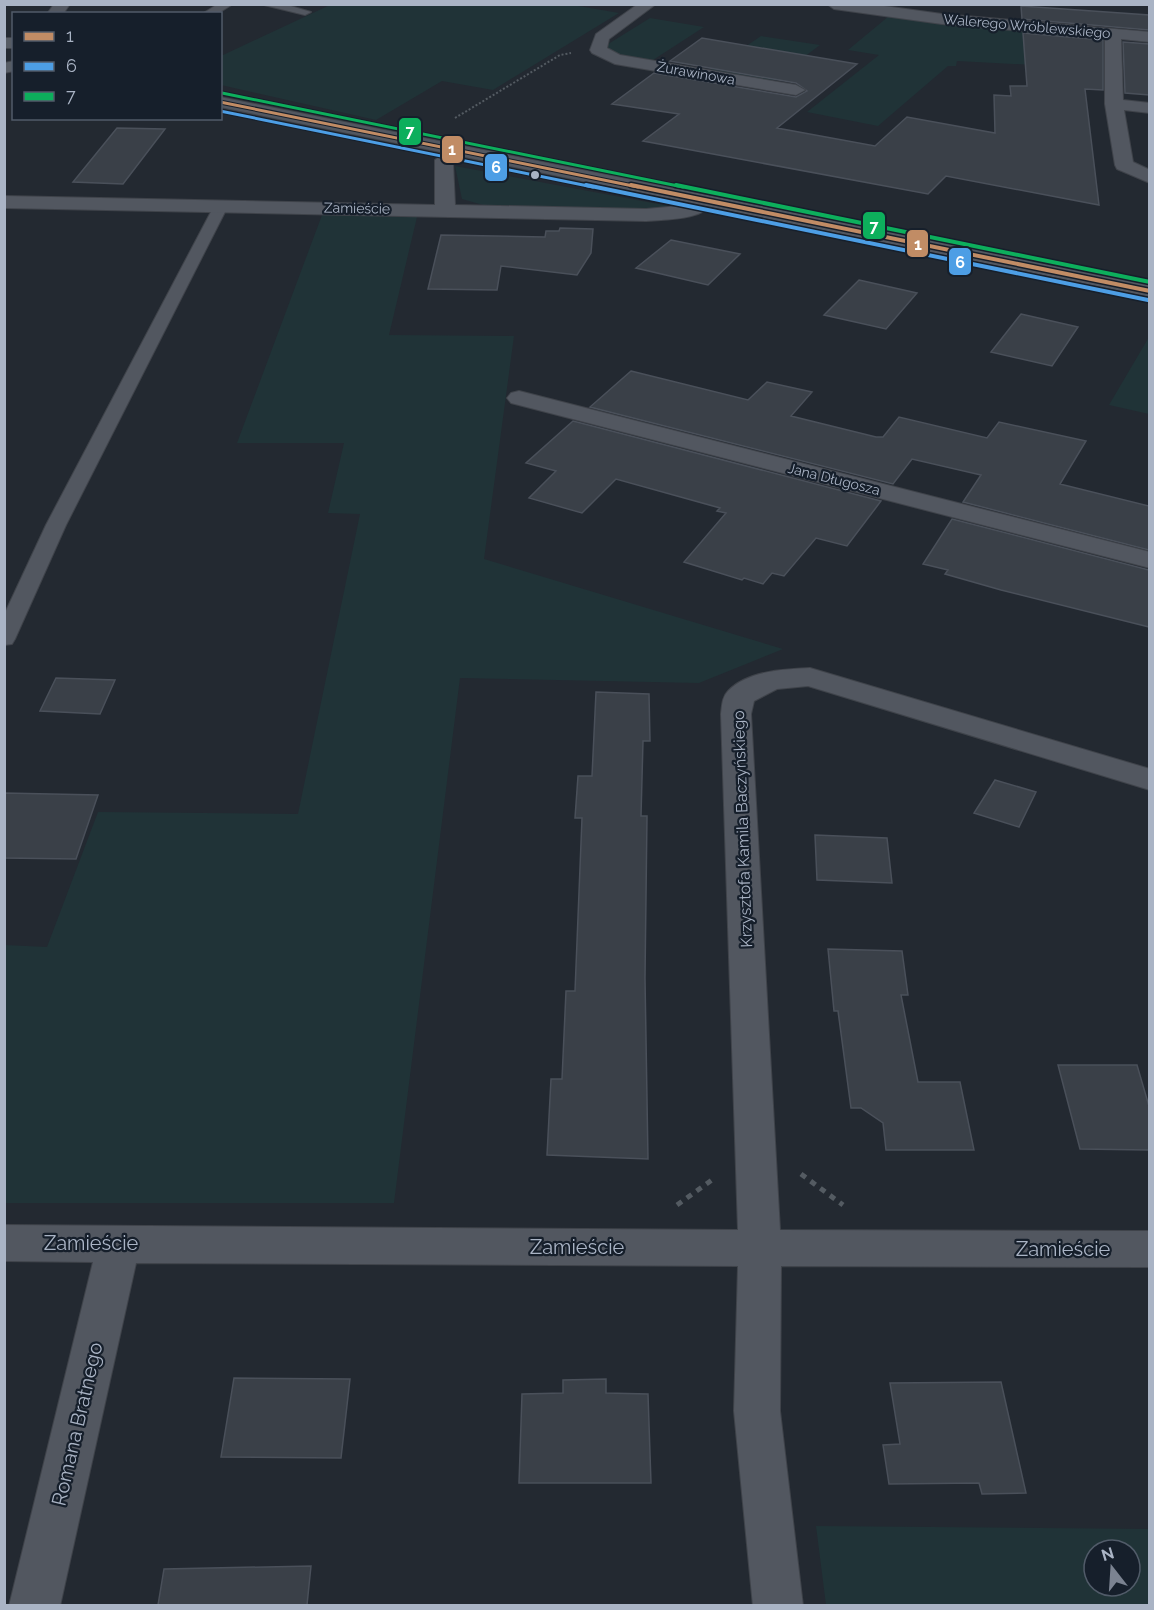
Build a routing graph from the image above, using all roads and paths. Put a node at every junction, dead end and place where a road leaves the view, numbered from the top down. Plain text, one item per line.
1 (228, 4) edge
2 (265, 4) edge
3 (649, 4) edge
4 (834, 4) edge
5 (211, 12) edge
6 (305, 12) dead end
7 (1113, 34) junction
8 (1149, 37) edge
9 (598, 50) junction
10 (796, 90) dead end
11 (222, 102) edge
12 (1114, 104) junction
13 (1149, 108) edge
14 (447, 123) dead end
15 (459, 150) junction
16 (1149, 177) edge
17 (706, 201) junction
18 (4, 202) edge
19 (221, 206) junction
20 (442, 210) junction
21 (1149, 291) edge
22 (519, 398) dead end
23 (1149, 560) edge
24 (4, 639) edge
25 (1149, 780) edge
26 (796, 1170) dead end
27 (720, 1175) dead end
28 (4, 1242) edge
29 (119, 1243) junction
30 (670, 1247) junction
31 (760, 1247) junction
32 (856, 1247) junction
33 (1149, 1249) edge
34 (34, 1605) edge
35 (778, 1605) edge

1 - 5 lane
2 - 6 lane
3 - 9 street
4 - 7 street, Walerego Wróblewskiego
7 - 8 street, Walerego Wróblewskiego
7 - 12 street
9 - 10 street, Żurawinowa
9 - 14 path
11 - 15 street
12 - 13 street
12 - 16 street
15 - 17 street
15 - 20 street
17 - 20 street, Zamieście
17 - 21 street
18 - 19 street, Zamieście
19 - 20 street, Zamieście
19 - 24 lane
22 - 23 street, Jana Długosza
25 - 31 street, Krzysztofa Kamila Baczyńskiego
26 - 32 path
27 - 30 path
28 - 29 street, Zamieście
29 - 30 street, Zamieście
29 - 34 street, Romana Bratnego
30 - 31 street, Zamieście
31 - 32 street, Zamieście
31 - 35 street, Krzysztofa Kamila Baczyńskiego
32 - 33 street, Zamieście

